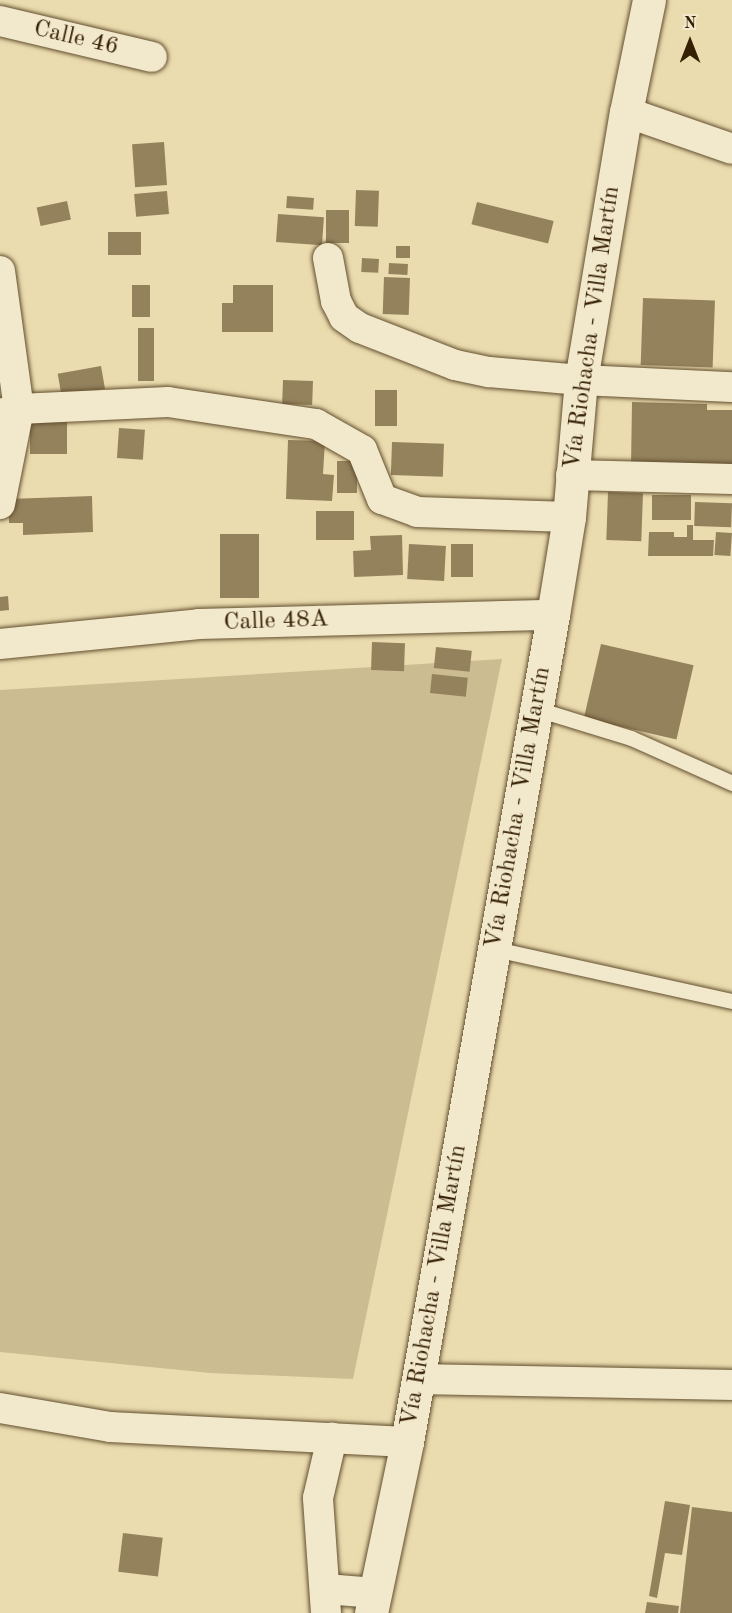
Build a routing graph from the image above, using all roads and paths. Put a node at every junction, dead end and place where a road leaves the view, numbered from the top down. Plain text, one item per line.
1 (649, 0) edge
2 (0, 21) edge
3 (152, 57) dead end
4 (626, 112) junction
5 (732, 149) edge
6 (328, 258) dead end
7 (0, 271) edge
8 (581, 380) junction
9 (732, 387) edge
10 (10, 411) edge
11 (571, 475) junction
12 (732, 479) edge
13 (0, 504) edge
14 (569, 517) junction
15 (553, 615) junction
16 (0, 644) edge
17 (537, 709) junction
18 (732, 783) edge
19 (495, 949) junction
20 (732, 1000) edge
21 (418, 1378) junction
22 (732, 1385) edge
23 (0, 1408) edge
24 (333, 1438) junction
25 (407, 1442) junction
26 (326, 1601) edge
27 (373, 1603) edge

1 - 4 main road, Vía Riohacha - Villa Martín
2 - 3 street, Calle 46
4 - 5 street
4 - 8 main road, Vía Riohacha - Villa Martín
6 - 8 street
7 - 10 street
8 - 9 street
8 - 11 main road, Vía Riohacha - Villa Martín
10 - 13 street
10 - 14 street
11 - 12 street
11 - 14 main road, Vía Riohacha - Villa Martín
14 - 15 main road, Vía Riohacha - Villa Martín
15 - 16 street, Calle 48A
15 - 17 main road, Vía Riohacha - Villa Martín
17 - 18 lane
17 - 19 main road, Vía Riohacha - Villa Martín
19 - 20 lane
19 - 21 main road, Vía Riohacha - Villa Martín
21 - 22 street
21 - 25 main road, Vía Riohacha - Villa Martín
23 - 24 street
24 - 25 street
24 - 26 street
25 - 27 main road, Vía Riohacha - Villa Martín
26 - 27 street

